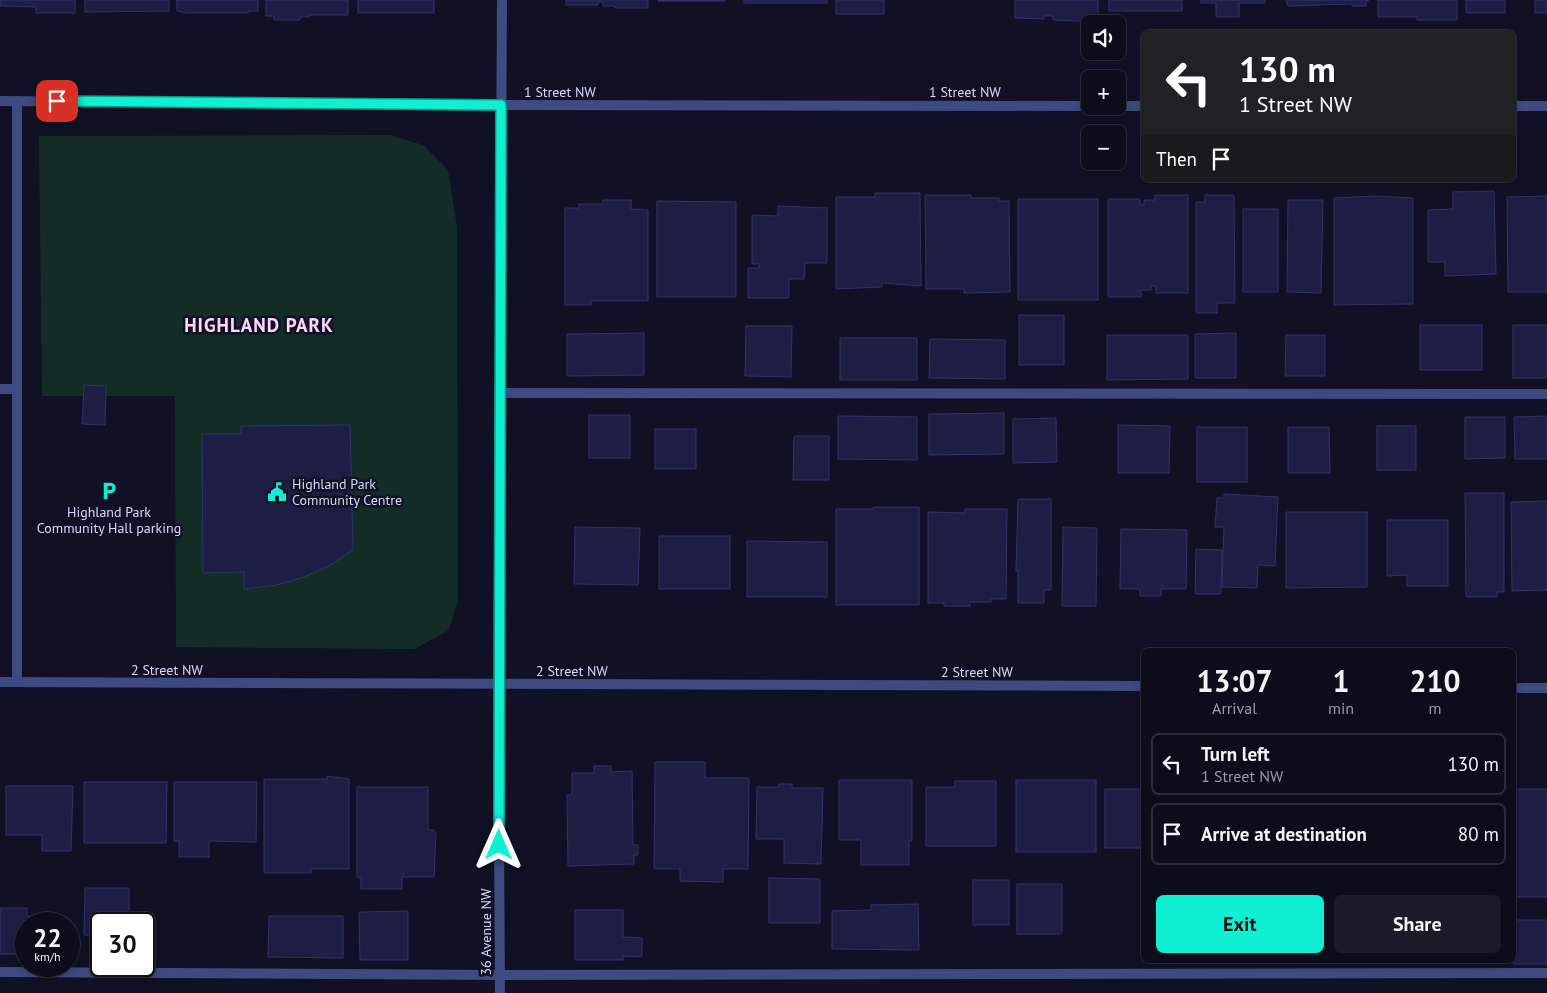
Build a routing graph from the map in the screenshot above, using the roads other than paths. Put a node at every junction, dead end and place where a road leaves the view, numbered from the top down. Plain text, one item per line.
1 (502, 0) edge
2 (0, 101) edge
3 (17, 101) junction
4 (501, 105) junction
5 (1081, 106) edge
6 (1126, 106) edge
7 (1141, 106) edge
8 (1516, 106) edge
9 (1547, 106) edge
10 (0, 389) edge
11 (17, 389) junction
12 (500, 393) junction
13 (1547, 394) edge
14 (0, 682) edge
15 (17, 682) junction
16 (498, 684) junction
17 (1141, 686) edge
18 (1516, 688) edge
19 (1547, 688) edge
20 (0, 972) edge
21 (1547, 973) edge
22 (500, 975) junction
23 (500, 993) edge

1 - 4 street, 36 Avenue NW
2 - 3 street, 1 Street NW
3 - 4 street, 1 Street NW
3 - 11 street
4 - 5 street, 1 Street NW
4 - 12 street, 36 Avenue NW
6 - 7 street
8 - 9 street
10 - 11 street
11 - 15 street
12 - 13 street
12 - 16 street, 36 Avenue NW
14 - 15 street, 2 Street NW
15 - 16 street, 2 Street NW
16 - 17 street, 2 Street NW
16 - 22 street, 36 Avenue NW
18 - 19 street
20 - 22 street
21 - 22 street
22 - 23 street, 36 Avenue NW

